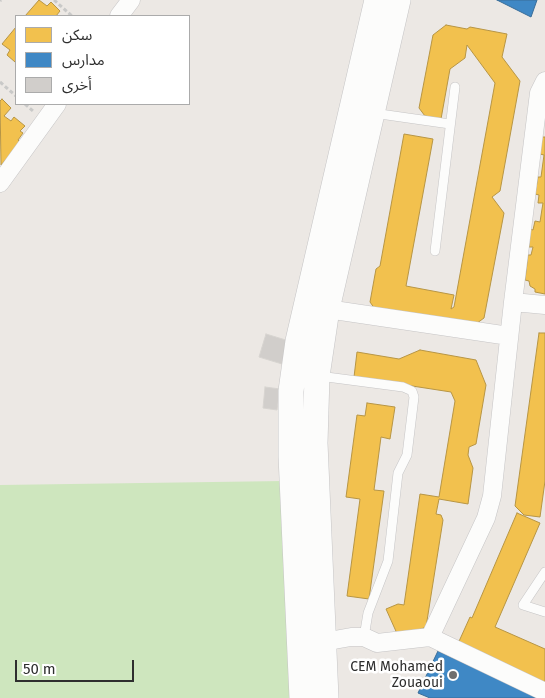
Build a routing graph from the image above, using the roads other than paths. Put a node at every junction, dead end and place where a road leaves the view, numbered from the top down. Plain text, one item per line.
1 (131, 0) edge
2 (377, 0) edge
3 (398, 0) edge
4 (120, 15) edge
5 (545, 81) edge
6 (455, 87) dead end
7 (56, 105) edge
8 (372, 113) junction
9 (450, 124) junction
10 (0, 183) edge
11 (435, 251) dead end
12 (513, 302) junction
13 (545, 305) edge
14 (327, 309) junction
15 (509, 336) junction
16 (317, 376) junction
17 (545, 572) edge
18 (545, 612) edge
19 (364, 637) junction
20 (430, 637) junction
21 (324, 642) junction
22 (545, 692) edge
23 (302, 698) edge
24 (326, 698) edge

1 - 4 street
2 - 23 main road
3 - 8 main road
5 - 12 street
6 - 9 lane
7 - 10 street
8 - 9 lane
8 - 14 main road
9 - 11 lane
12 - 13 street
12 - 15 street
14 - 15 street
14 - 16 main road
15 - 20 street
16 - 19 lane
16 - 21 main road
17 - 18 lane
19 - 20 street
19 - 21 street
20 - 22 street
21 - 24 main road

